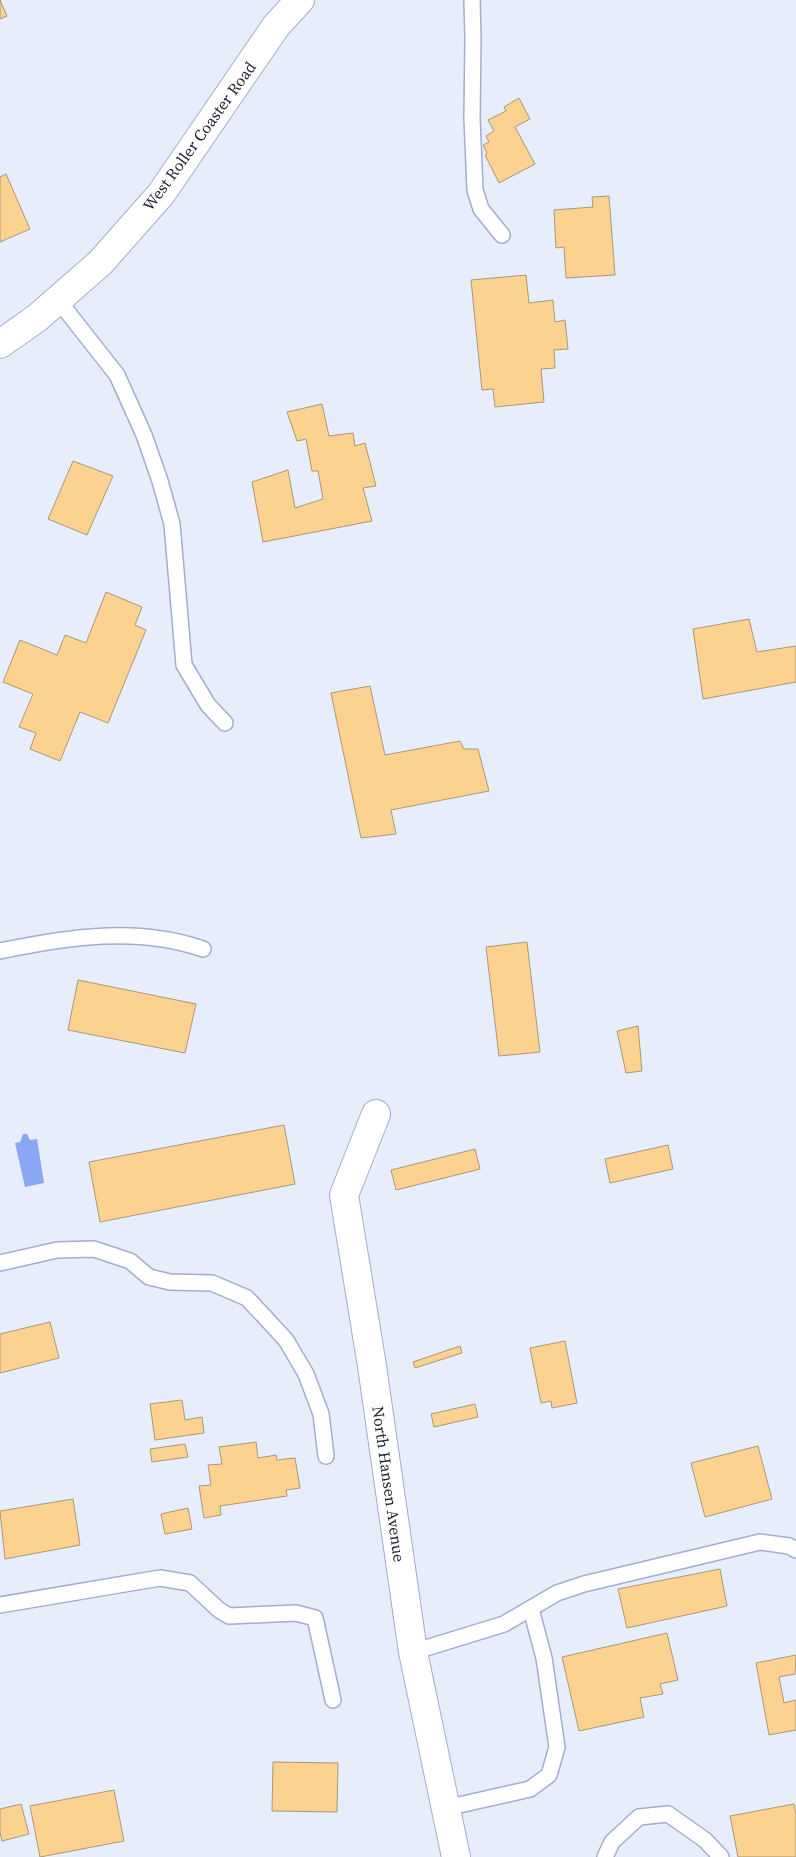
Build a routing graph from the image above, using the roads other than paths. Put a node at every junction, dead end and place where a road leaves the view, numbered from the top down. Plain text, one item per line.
1 (300, 0) edge
2 (472, 0) edge
3 (502, 236) dead end
4 (58, 300) junction
5 (0, 344) edge
6 (225, 723) dead end
7 (203, 949) dead end
8 (0, 951) edge
9 (376, 1114) dead end
10 (0, 1263) edge
11 (326, 1456) dead end
12 (796, 1550) edge
13 (0, 1605) edge
14 (531, 1609) junction
15 (413, 1652) junction
16 (333, 1700) dead end
17 (446, 1808) junction
18 (456, 1857) edge
19 (604, 1857) edge
20 (721, 1857) edge

1 - 4 street, West Roller Coaster Road
2 - 3 lane
4 - 5 street, West Roller Coaster Road
4 - 6 lane
7 - 8 lane
9 - 15 street, North Hansen Avenue
10 - 11 lane
12 - 14 lane
13 - 16 lane
14 - 15 lane
14 - 17 lane
15 - 17 street, North Hansen Avenue
17 - 18 street, North Hansen Avenue
19 - 20 lane

